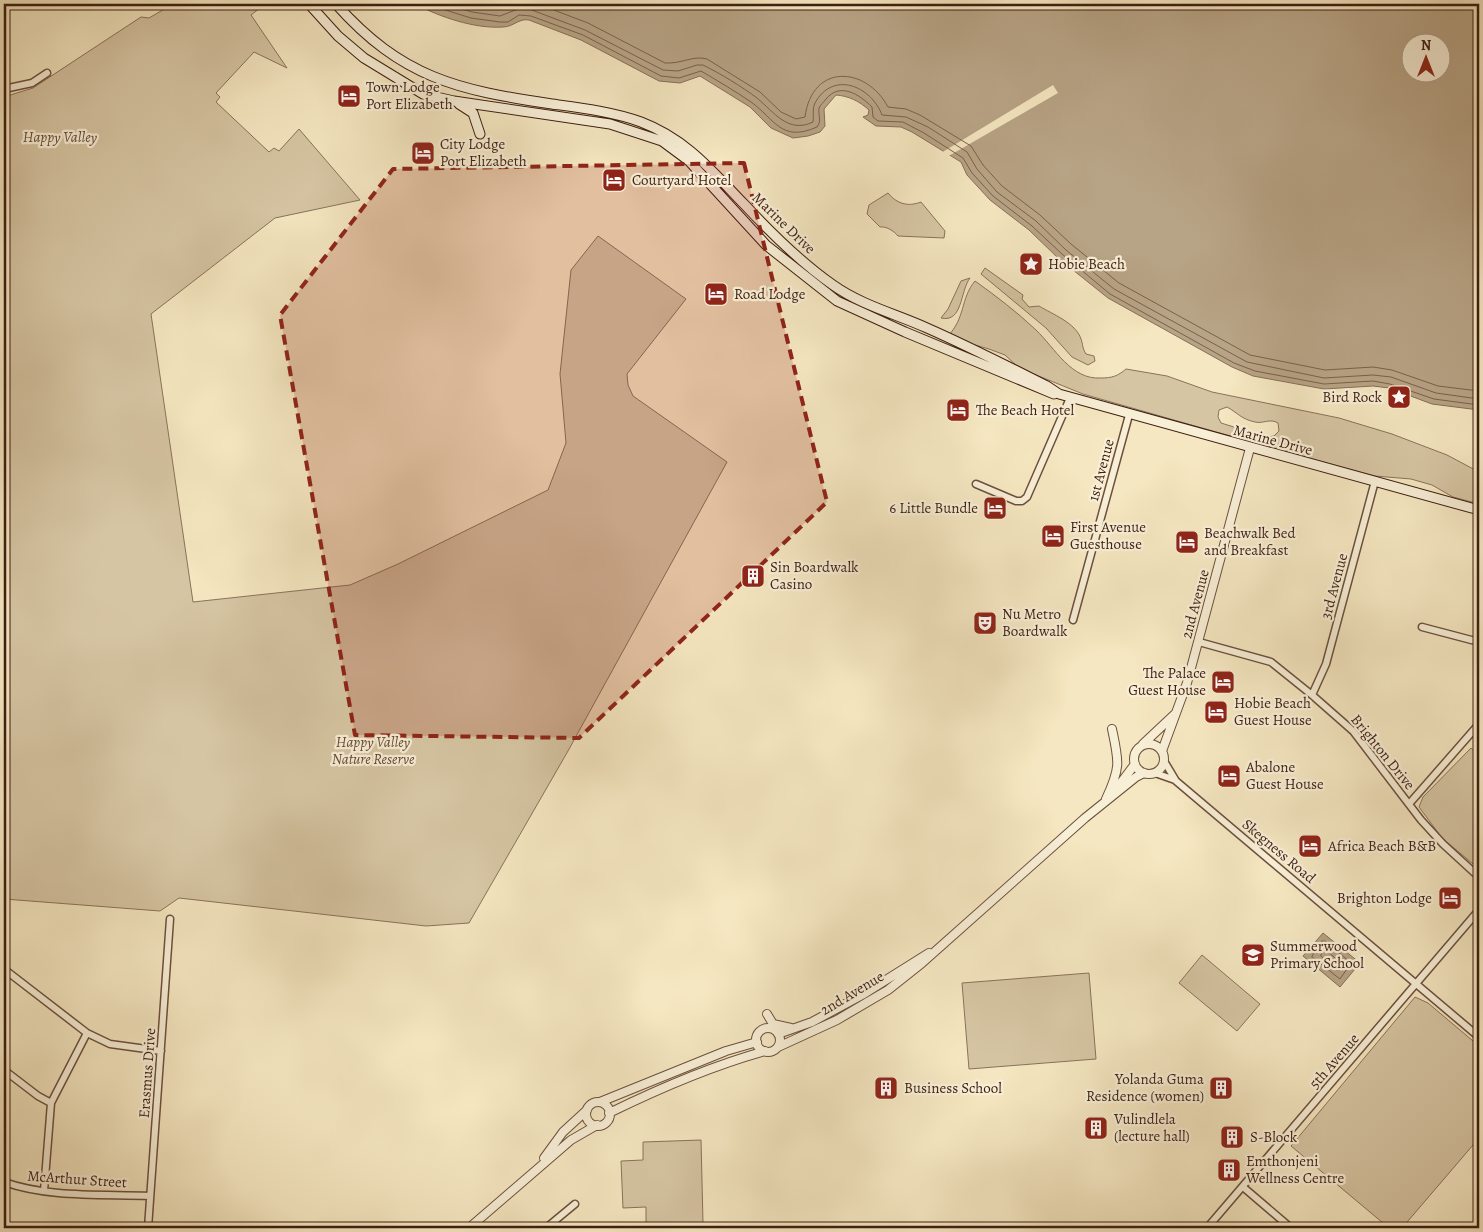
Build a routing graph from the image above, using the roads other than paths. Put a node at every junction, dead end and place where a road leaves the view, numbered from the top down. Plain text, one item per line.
1 (309, 4) edge
2 (336, 4) edge
3 (47, 73) dead end
4 (4, 89) edge
5 (454, 101) junction
6 (480, 134) dead end
7 (1059, 394) junction
8 (1070, 398) junction
9 (1129, 415) junction
10 (1250, 448) junction
11 (1375, 481) junction
12 (976, 484) dead end
13 (1479, 510) edge
14 (1073, 620) dead end
15 (1422, 627) dead end
16 (1199, 642) junction
17 (1479, 642) edge
18 (1312, 695) junction
19 (1179, 708) junction
20 (1479, 724) edge
21 (1112, 729) dead end
22 (1142, 745) junction
23 (1162, 751) junction
24 (1164, 761) junction
25 (1135, 764) junction
26 (1144, 773) junction
27 (1155, 773) junction
28 (1176, 781) junction
29 (1108, 798) junction
30 (1409, 804) junction
31 (1479, 877) edge
32 (1479, 910) edge
33 (170, 919) dead end
34 (933, 951) junction
35 (4, 969) edge
36 (1415, 983) junction
37 (870, 990) junction
38 (876, 998) junction
39 (767, 1014) dead end
40 (812, 1022) junction
41 (87, 1033) junction
42 (778, 1034) junction
43 (1479, 1037) edge
44 (757, 1042) junction
45 (778, 1047) junction
46 (161, 1051) junction
47 (765, 1052) junction
48 (4, 1070) edge
49 (600, 1102) junction
50 (51, 1103) junction
51 (587, 1110) junction
52 (610, 1114) junction
53 (597, 1125) junction
54 (537, 1168) junction
55 (4, 1182) edge
56 (1243, 1187) junction
57 (44, 1191) junction
58 (150, 1196) junction
59 (575, 1204) dead end
60 (148, 1228) edge
61 (469, 1228) edge
62 (546, 1228) edge
63 (1207, 1228) edge
64 (1291, 1228) edge

1 - 5 main road, Marine Drive
2 - 7 main road, Marine Drive
3 - 4 street
5 - 6 main road
5 - 7 main road, Marine Drive
7 - 8 main road, Marine Drive
8 - 9 main road, Marine Drive
8 - 12 street
9 - 10 main road, Marine Drive
9 - 14 street, 1st Avenue
10 - 11 main road, Marine Drive
10 - 16 street, 2nd Avenue
11 - 13 main road, Marine Drive
11 - 18 street, 3rd Avenue
15 - 17 street
16 - 18 street, Brighton Drive
16 - 19 street, 2nd Avenue
18 - 30 street, Brighton Drive
19 - 22 street, 2nd Avenue
19 - 23 street, 2nd Avenue
20 - 30 street
21 - 29 street
22 - 23 street
22 - 25 street
23 - 24 street
24 - 27 street
24 - 28 street, Skegness Road
25 - 26 street
25 - 29 street, 2nd Avenue
26 - 27 street
26 - 29 street, 2nd Avenue
27 - 28 street, Skegness Road
28 - 36 street, Skegness Road
29 - 34 street, 2nd Avenue
30 - 31 street, Brighton Drive
32 - 36 street, 5th Avenue
33 - 46 street, Erasmus Drive
34 - 37 street, 2nd Avenue
34 - 38 street, 2nd Avenue
35 - 41 street
36 - 43 street, Skegness Road
36 - 56 street, 5th Avenue
37 - 38 street
37 - 40 street, 2nd Avenue
38 - 45 street, 2nd Avenue
39 - 40 street
40 - 42 street, 2nd Avenue
41 - 46 street
41 - 50 street
42 - 44 street, 2nd Avenue
42 - 45 street
44 - 47 street
44 - 49 street, 2nd Avenue
45 - 47 street, 2nd Avenue
46 - 58 street, Erasmus Drive
47 - 52 street, 2nd Avenue
48 - 50 street
49 - 51 street, 2nd Avenue
49 - 52 street
50 - 57 street
51 - 53 street
51 - 54 street, 2nd Avenue
52 - 53 street, 2nd Avenue
53 - 54 street, 2nd Avenue
54 - 61 street, 2nd Avenue
55 - 57 street, McArthur Street
56 - 63 street, 5th Avenue
56 - 64 street
57 - 58 street, McArthur Street
58 - 60 street, Erasmus Drive
59 - 62 street

